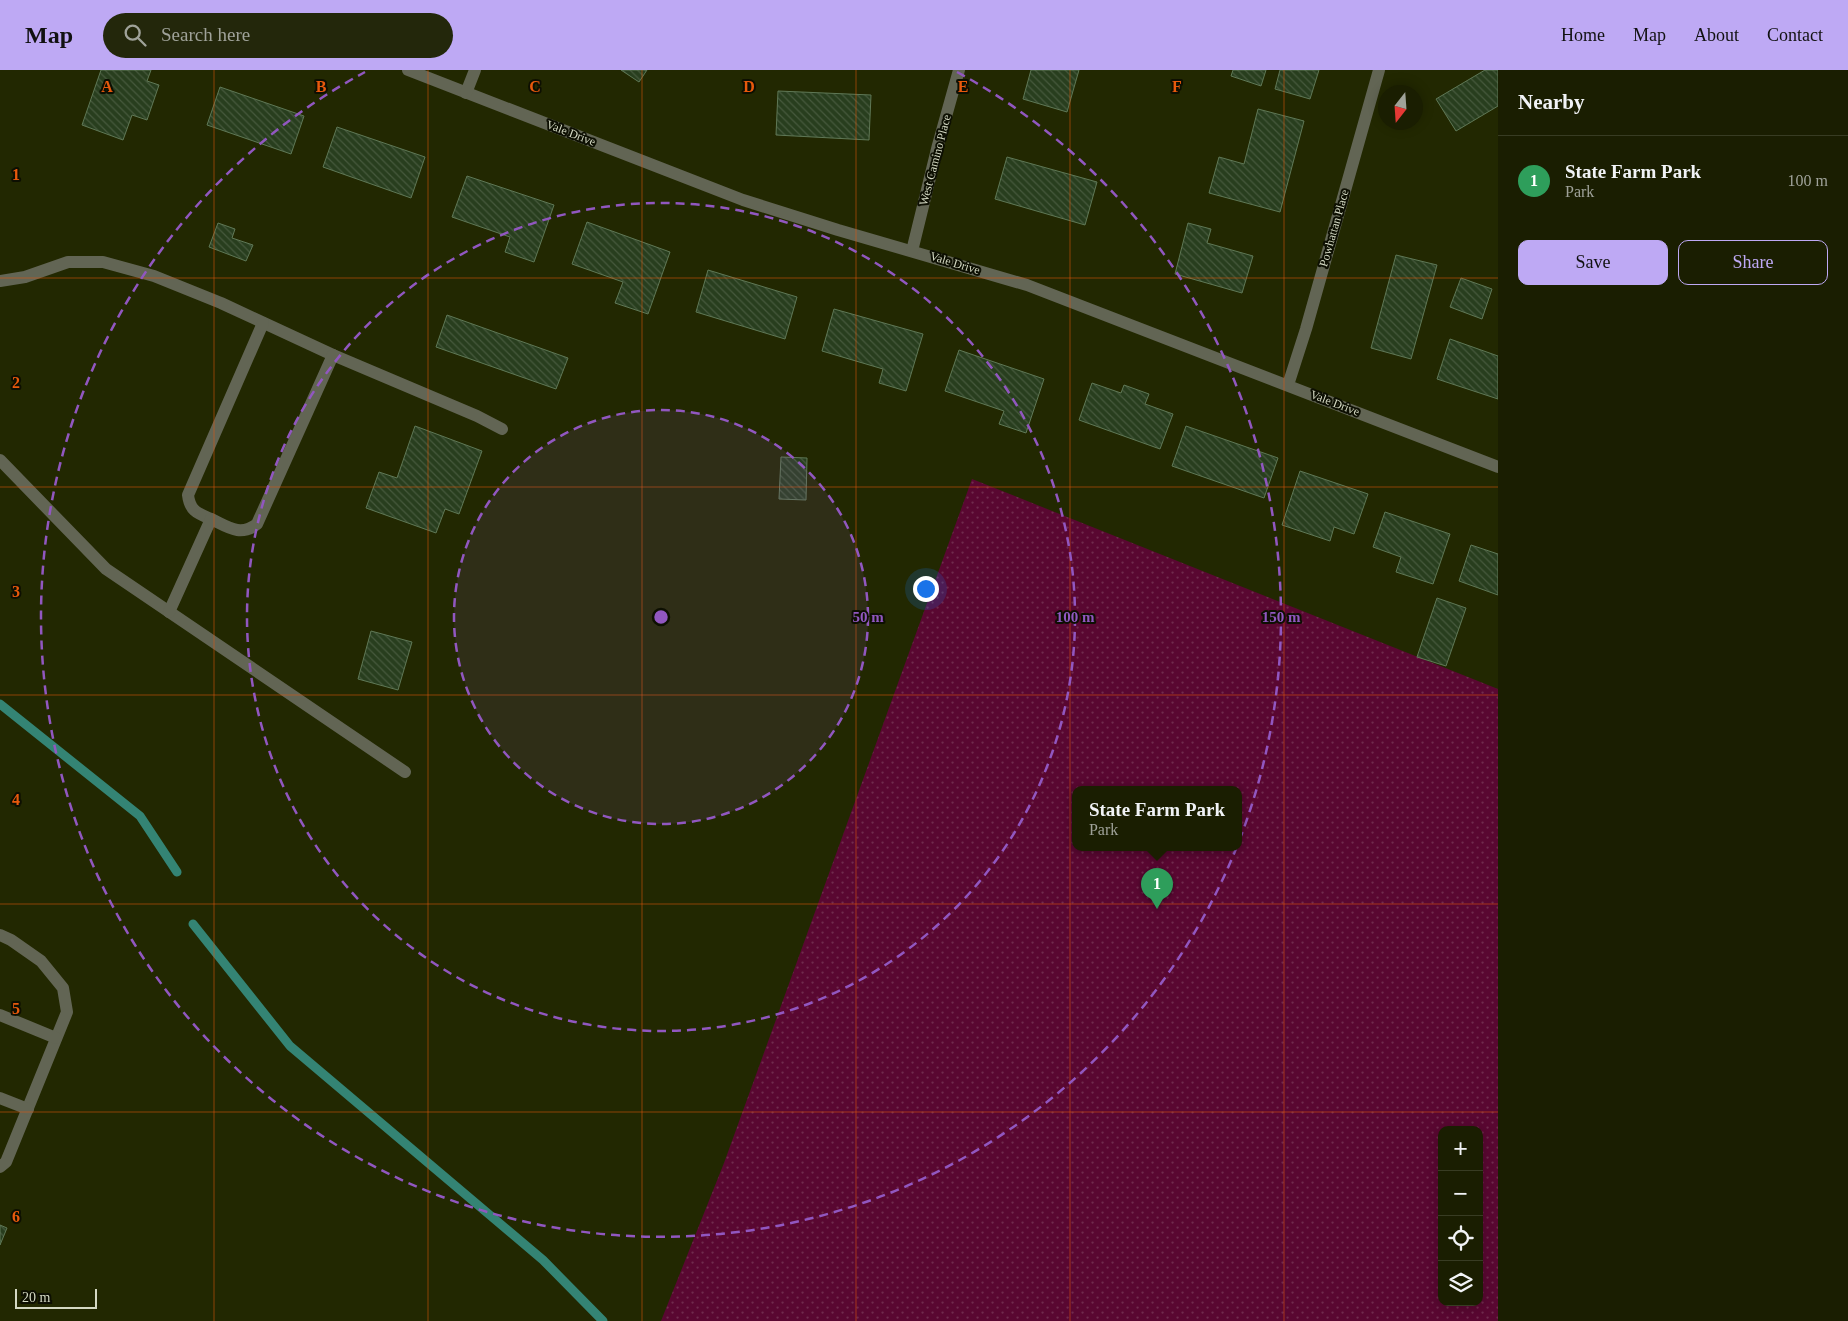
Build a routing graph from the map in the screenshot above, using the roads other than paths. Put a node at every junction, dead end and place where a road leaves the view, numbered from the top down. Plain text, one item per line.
1 (408, 70) edge
2 (475, 70) edge
3 (960, 70) edge
4 (1379, 70) edge
5 (466, 93) junction
6 (912, 250) junction
7 (0, 281) edge
8 (263, 323) junction
9 (333, 355) junction
10 (1288, 385) junction
11 (502, 429) dead end
12 (0, 460) edge
13 (1498, 467) edge
14 (211, 519) junction
15 (169, 612) junction
16 (405, 772) dead end
17 (0, 935) edge
18 (0, 1015) edge
19 (56, 1038) junction
20 (0, 1098) edge
21 (28, 1109) junction
22 (0, 1167) edge

1 - 5 street, Vale Drive
2 - 5 street
3 - 6 street, West Camino Place
4 - 10 street, Powhattan Place
5 - 6 street, Vale Drive
6 - 10 street, Vale Drive
7 - 8 street
8 - 9 street
8 - 14 street
9 - 11 street
9 - 14 street
10 - 13 street, Vale Drive
12 - 15 street
14 - 15 street
15 - 16 street
17 - 19 street
18 - 19 street
19 - 21 street
20 - 21 street
21 - 22 street

